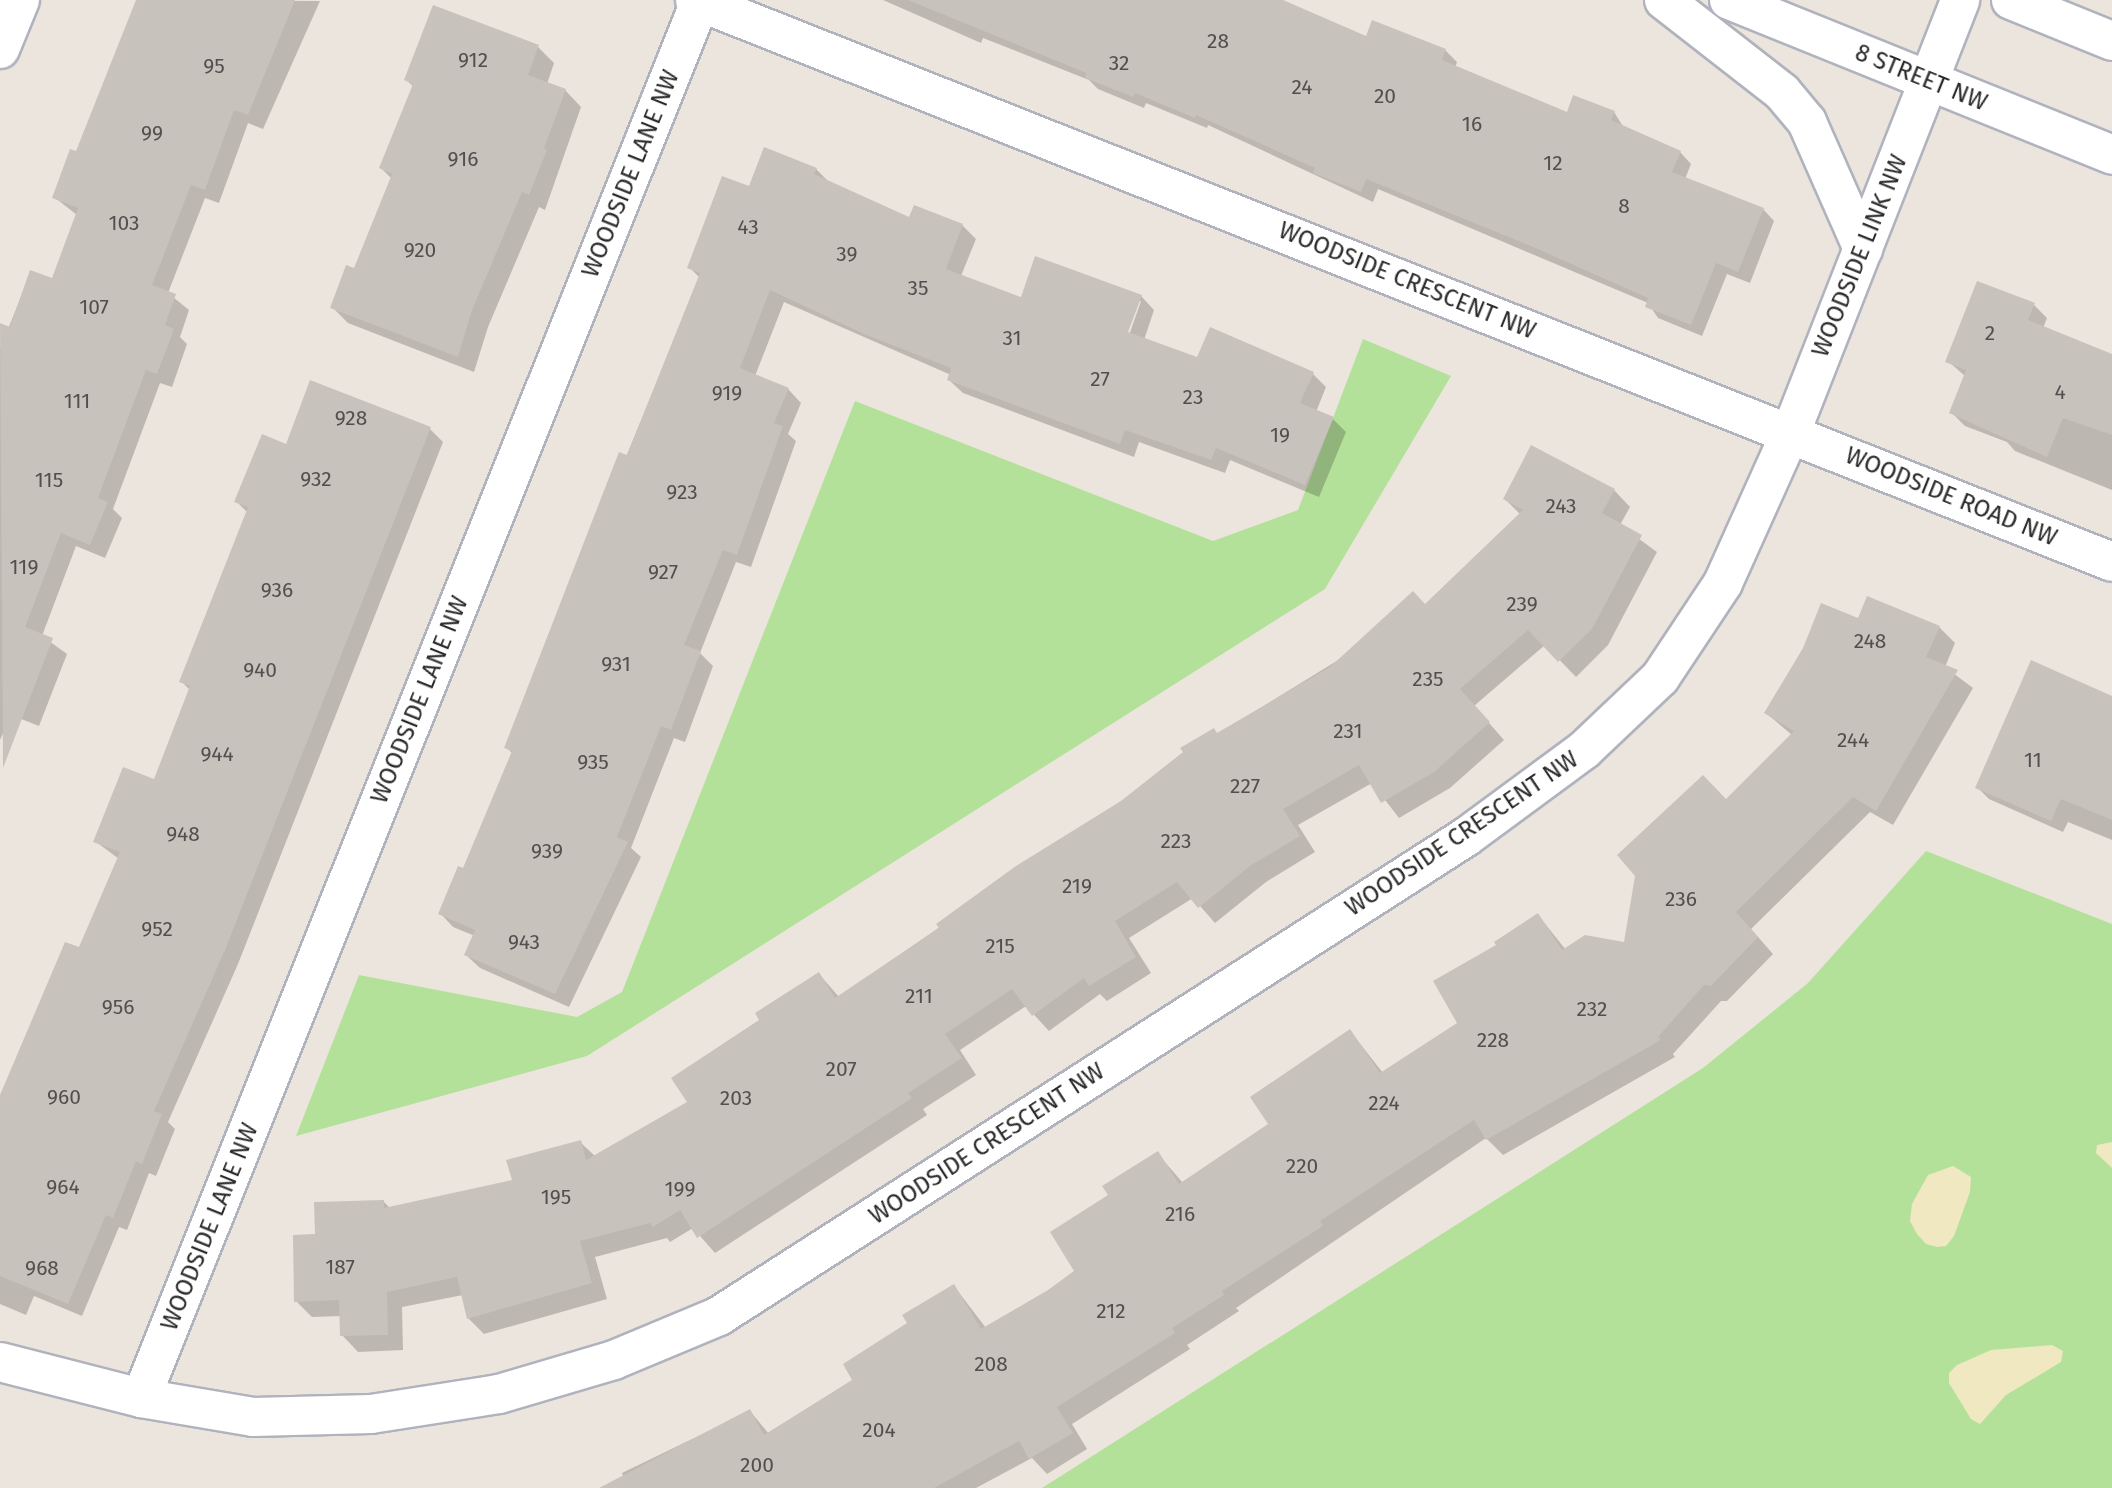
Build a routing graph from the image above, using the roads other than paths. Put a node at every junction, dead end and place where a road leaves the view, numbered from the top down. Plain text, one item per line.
1 (20, 0) edge
2 (1664, 0) edge
3 (1729, 0) edge
4 (1960, 0) edge
5 (2011, 0) edge
6 (698, 1) edge
7 (2112, 41) edge
8 (0, 49) edge
9 (1929, 81) junction
10 (2112, 155) edge
11 (1863, 248) junction
12 (1791, 432) junction
13 (2112, 562) edge
14 (0, 1362) edge
15 (141, 1398) junction

1 - 8 street
2 - 11 street
3 - 9 street, 8 STREET NW
4 - 9 street, WOODSIDE LINK NW
5 - 7 street
6 - 12 street, WOODSIDE CRESCENT NW
6 - 15 street, WOODSIDE LANE NW
9 - 10 street, 8 STREET NW
9 - 11 street, WOODSIDE LINK NW
11 - 12 street, WOODSIDE LINK NW
12 - 13 street, WOODSIDE ROAD NW
12 - 15 street, WOODSIDE CRESCENT NW
14 - 15 street, WOODSIDE CRESCENT NW

